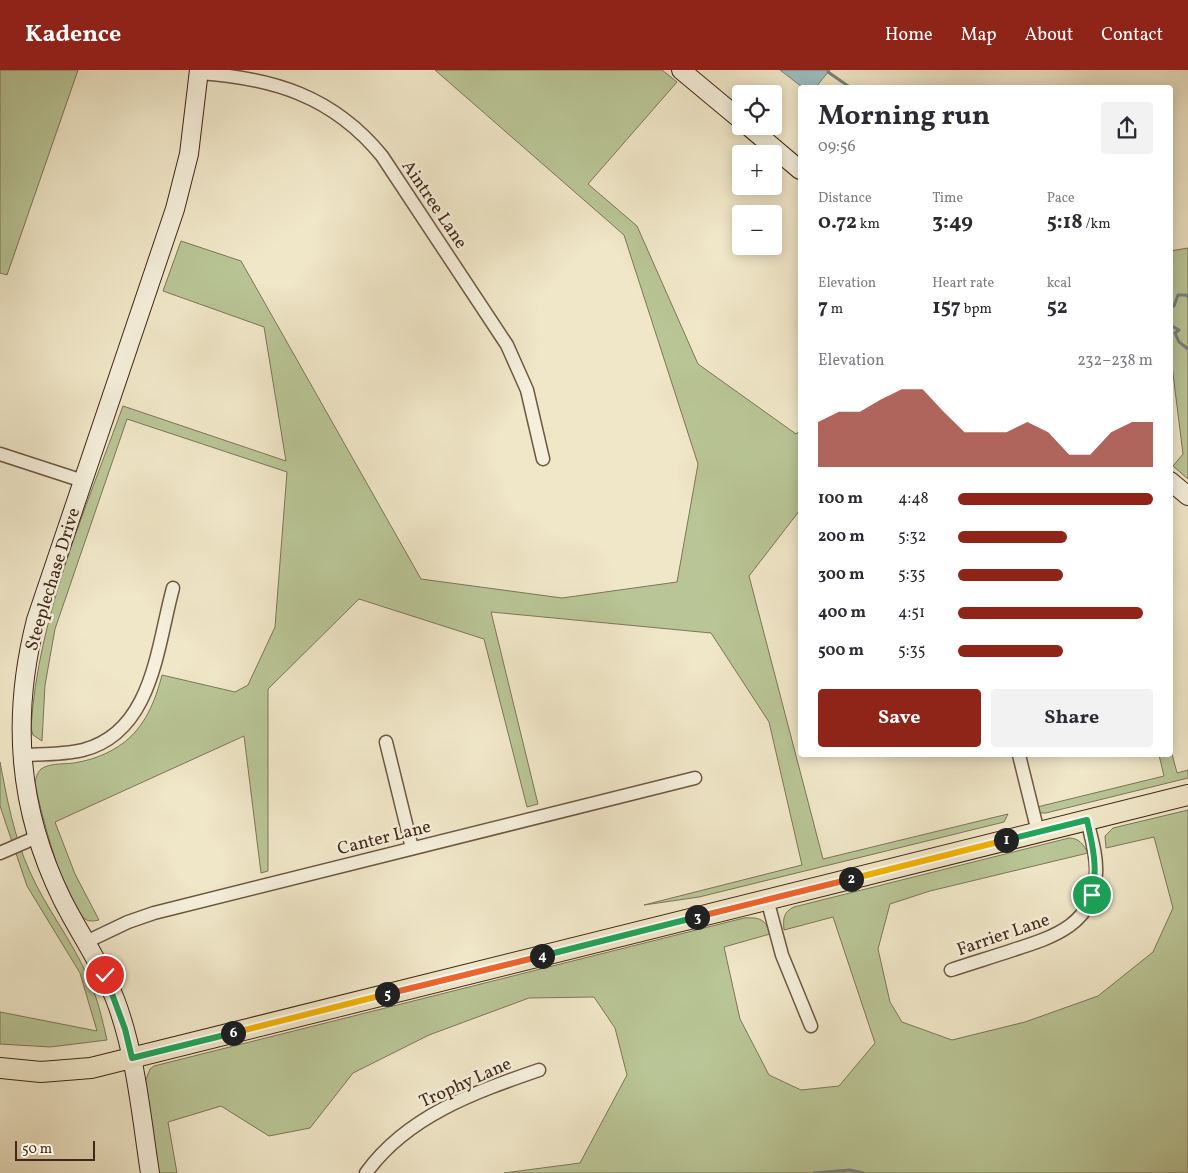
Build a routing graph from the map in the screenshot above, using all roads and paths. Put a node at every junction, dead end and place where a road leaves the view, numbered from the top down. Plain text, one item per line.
1 (681, 70) edge
2 (199, 72) edge
3 (732, 112) edge
4 (759, 135) edge
5 (798, 168) edge
6 (0, 454) edge
7 (543, 459) dead end
8 (83, 481) junction
9 (1173, 484) edge
10 (1188, 496) edge
11 (173, 588) dead end
12 (386, 742) dead end
13 (22, 755) junction
14 (1019, 757) edge
15 (695, 778) dead end
16 (1188, 795) edge
17 (1087, 820) junction
18 (1038, 832) junction
19 (37, 837) junction
20 (412, 848) junction
21 (0, 853) edge
22 (767, 899) junction
23 (86, 942) junction
24 (951, 970) dead end
25 (811, 1026) dead end
26 (132, 1058) junction
27 (0, 1068) edge
28 (539, 1070) dead end
29 (150, 1173) edge
30 (366, 1173) edge

1 - 3 street
2 - 7 street, Aintree Lane
2 - 8 street, Steeplechase Drive
4 - 5 street
6 - 8 street
8 - 13 street, Steeplechase Drive
9 - 10 street
11 - 13 street
12 - 20 street
13 - 19 street, Steeplechase Drive
14 - 18 street
15 - 20 street, Canter Lane
16 - 17 main road
17 - 18 main road
17 - 24 street, Farrier Lane
18 - 22 main road
19 - 21 street
19 - 23 street, Steeplechase Drive
20 - 23 street, Canter Lane
22 - 25 street
22 - 26 main road
23 - 26 street, Steeplechase Drive
26 - 27 main road
26 - 29 street, Steeplechase Drive
28 - 30 street, Trophy Lane

